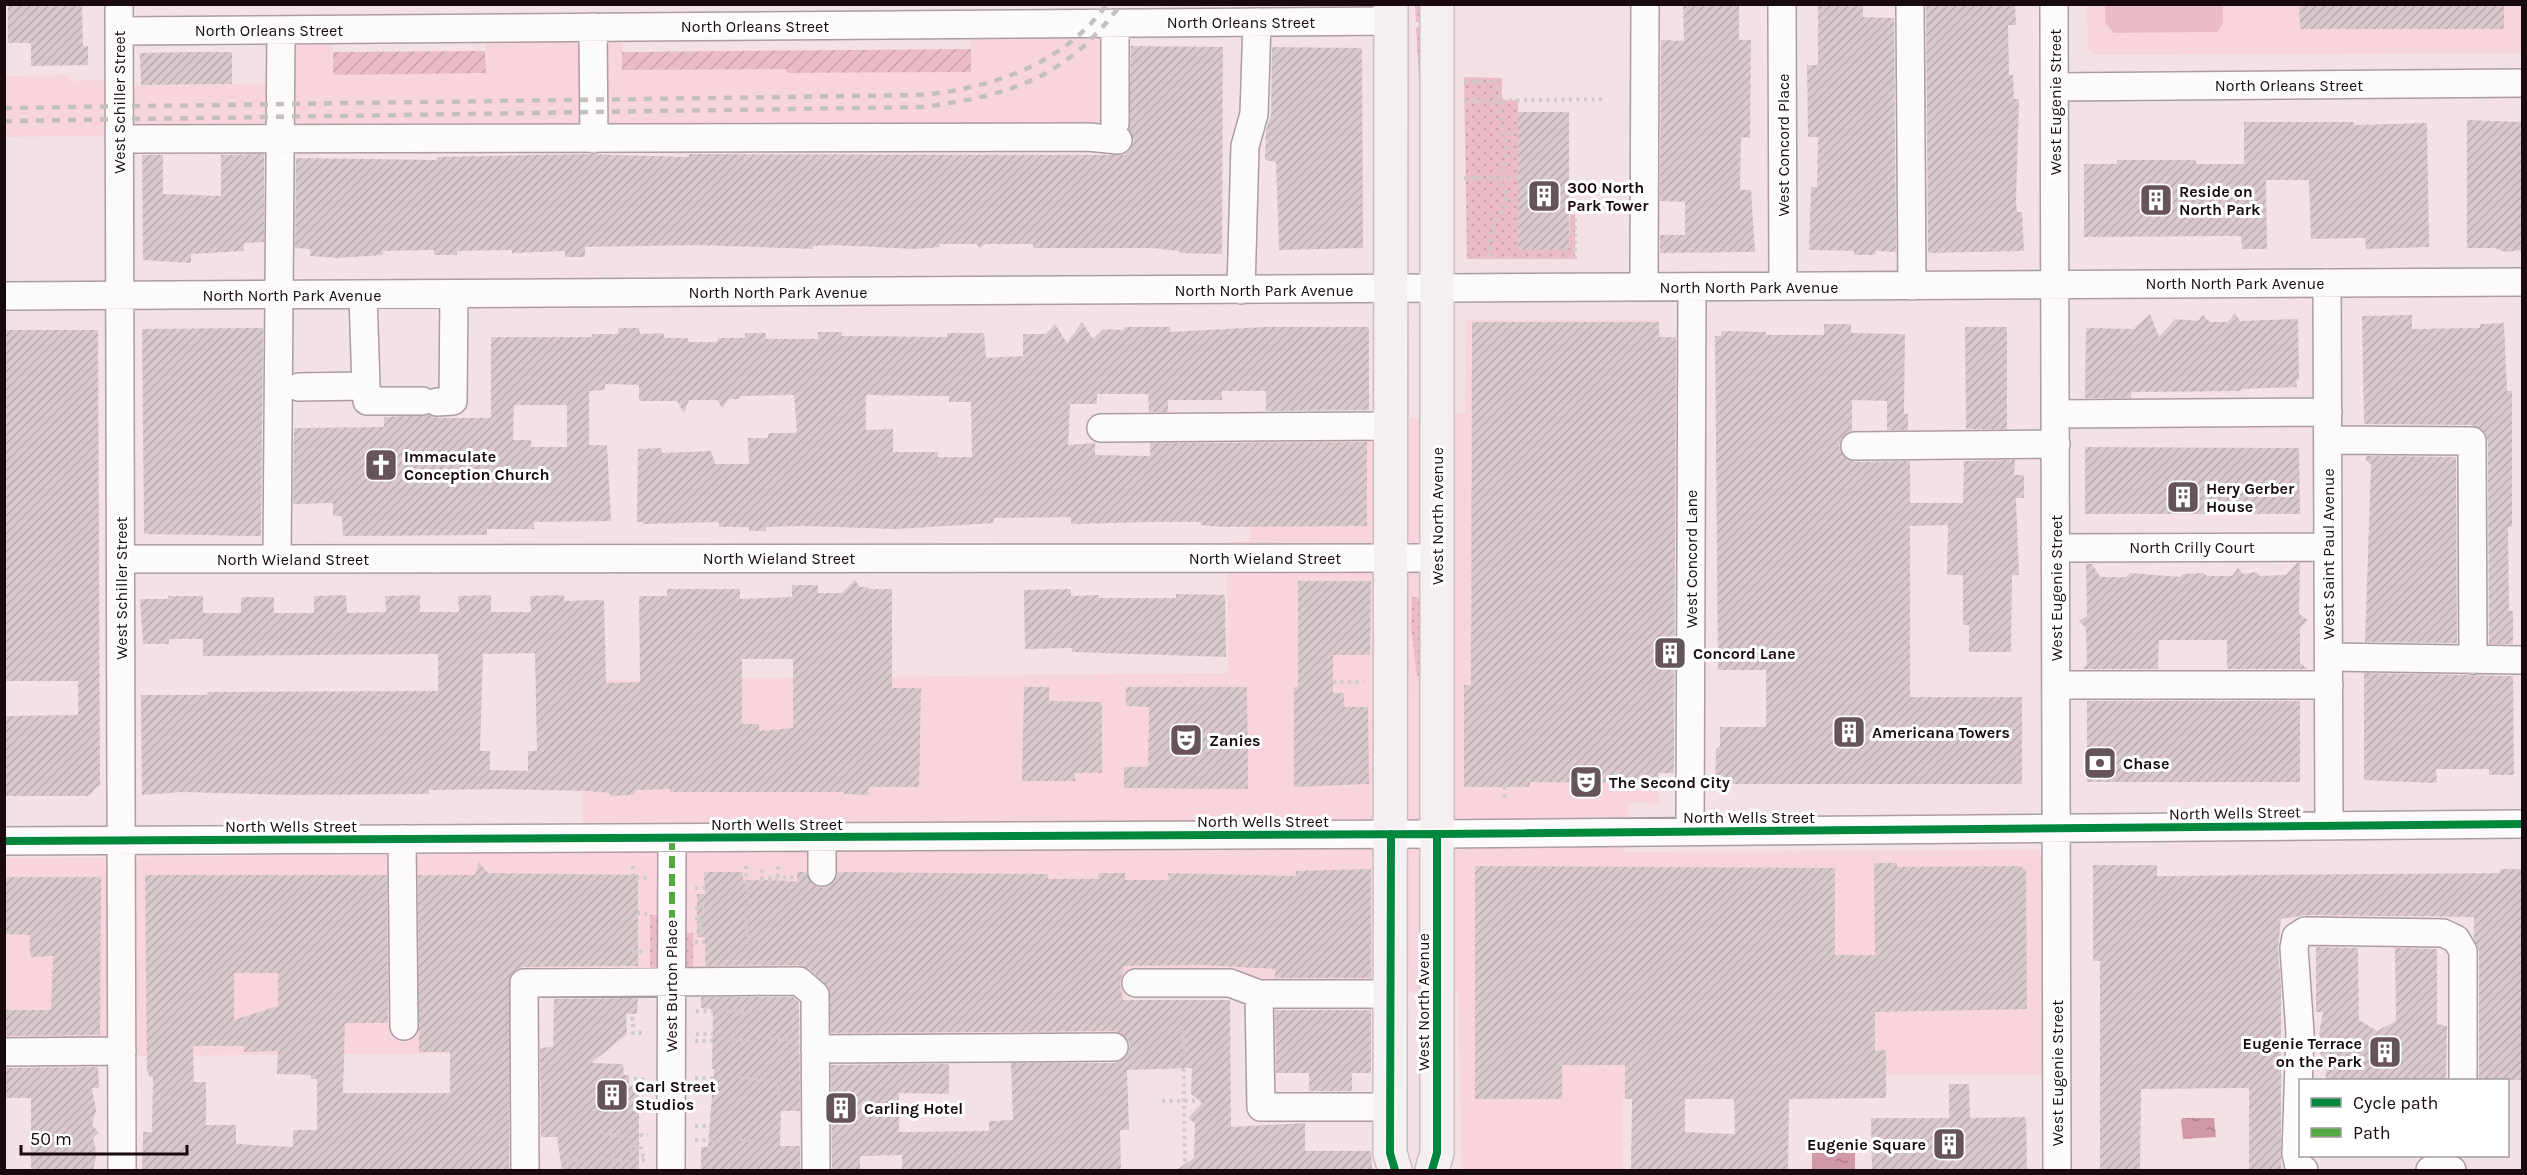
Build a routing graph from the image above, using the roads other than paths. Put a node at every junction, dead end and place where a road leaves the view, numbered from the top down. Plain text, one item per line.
1 (1437, 4) edge
2 (1645, 4) edge
3 (1782, 4) edge
4 (1910, 4) edge
5 (2055, 4) edge
6 (1391, 13) edge
7 (119, 18) edge
8 (1257, 22) junction
9 (1115, 23) junction
10 (593, 27) junction
11 (281, 30) junction
12 (2523, 83) edge
13 (2055, 87) junction
14 (280, 138) junction
15 (119, 139) junction
16 (594, 139) junction
17 (2523, 282) edge
18 (2327, 283) junction
19 (2056, 285) junction
20 (1783, 286) junction
21 (1912, 286) junction
22 (1644, 287) junction
23 (1692, 287) junction
24 (1390, 289) junction
25 (1438, 289) junction
26 (1241, 290) junction
27 (454, 294) junction
28 (278, 295) junction
29 (363, 295) junction
30 (4, 296) edge
31 (119, 296) junction
32 (366, 386) junction
33 (299, 387) dead end
34 (2328, 412) junction
35 (2056, 414) junction
36 (1392, 426) junction
37 (1101, 428) dead end
38 (2328, 440) junction
39 (2056, 444) junction
40 (1855, 446) dead end
41 (2328, 547) junction
42 (2055, 548) junction
43 (1392, 558) junction
44 (1437, 558) junction
45 (120, 559) junction
46 (277, 559) junction
47 (2329, 657) junction
48 (2473, 660) junction
49 (2523, 660) edge
50 (2056, 685) junction
51 (2329, 685) junction
52 (2523, 824) edge
53 (2330, 825) junction
54 (2057, 828) junction
55 (1690, 831) junction
56 (1391, 834) junction
57 (1437, 834) junction
58 (814, 837) junction
59 (672, 838) junction
60 (402, 839) junction
61 (122, 840) junction
62 (4, 841) edge
63 (808, 875) road end
64 (672, 982) junction
65 (1136, 982) dead end
66 (1259, 994) junction
67 (1390, 994) junction
68 (404, 1026) dead end
69 (805, 1044) junction
70 (1114, 1047) dead end
71 (122, 1051) junction
72 (4, 1052) edge
73 (2463, 1079) edge
74 (1390, 1107) junction
75 (656, 1162) edge
76 (122, 1170) edge
77 (525, 1170) edge
78 (816, 1170) edge
79 (1395, 1170) edge
80 (1432, 1170) edge
81 (2057, 1170) edge
82 (2304, 1170) edge

1 - 25 main road, West North Avenue
2 - 22 street
3 - 20 street, West Concord Place
4 - 21 street
5 - 13 street, West Eugenie Street
6 - 8 street, North Orleans Street
6 - 24 main road, West North Avenue
7 - 11 street, North Orleans Street
7 - 15 street, West Schiller Street
8 - 9 street, North Orleans Street
8 - 26 street
9 - 10 street, North Orleans Street
9 - 16 street
10 - 11 street, North Orleans Street
10 - 16 street
11 - 14 street
12 - 13 street, North Orleans Street
13 - 19 street, West Eugenie Street
14 - 15 street
14 - 16 street
14 - 28 street
15 - 31 street, West Schiller Street
17 - 18 street, North North Park Avenue
18 - 19 street, North North Park Avenue
18 - 34 street, West Saint Paul Avenue
19 - 21 street, North North Park Avenue
19 - 35 street, West Eugenie Street
20 - 21 street, North North Park Avenue
20 - 23 street, North North Park Avenue
22 - 23 street, North North Park Avenue
22 - 25 street, North North Park Avenue
23 - 55 street, West Concord Lane
24 - 25 street, North North Park Avenue
24 - 26 street, North North Park Avenue
24 - 36 main road, West North Avenue
25 - 44 main road, West North Avenue
26 - 27 street, North North Park Avenue
27 - 29 street, North North Park Avenue
27 - 32 street
28 - 29 street, North North Park Avenue
28 - 31 street, North North Park Avenue
28 - 46 street
29 - 32 street
30 - 31 street, North North Park Avenue
31 - 45 street, West Schiller Street
32 - 33 street
34 - 35 street
34 - 38 street, West Saint Paul Avenue
35 - 39 street, West Eugenie Street
36 - 37 street
36 - 43 main road, West North Avenue
38 - 41 street, West Saint Paul Avenue
38 - 48 street
39 - 40 street
39 - 42 street, West Eugenie Street
41 - 42 street, North Crilly Court
41 - 47 street, West Saint Paul Avenue
42 - 50 street, West Eugenie Street
43 - 44 street, North Wieland Street
43 - 46 street, North Wieland Street
43 - 56 main road, West North Avenue
44 - 57 main road, West North Avenue
45 - 46 street, North Wieland Street
45 - 61 street, West Schiller Street
47 - 48 street
47 - 51 street, West Saint Paul Avenue
48 - 49 street
50 - 51 street
50 - 54 street, West Eugenie Street
51 - 53 street, West Saint Paul Avenue
52 - 53 street, North Wells Street
53 - 54 street, North Wells Street
54 - 55 street, North Wells Street
54 - 81 street, West Eugenie Street
55 - 57 street, North Wells Street
56 - 57 street, North Wells Street
56 - 58 street, North Wells Street
56 - 67 main road, West North Avenue
57 - 80 main road, West North Avenue
58 - 59 street, North Wells Street
58 - 63 street
59 - 60 street, North Wells Street
59 - 64 street, West Burton Place
60 - 61 street, North Wells Street
60 - 68 street
61 - 62 street, North Wells Street
61 - 71 street, West Schiller Street
64 - 69 street
64 - 75 street, West Burton Place
64 - 77 street
65 - 66 street
66 - 67 street
66 - 74 street
67 - 74 main road, West North Avenue
69 - 70 street
69 - 78 street
71 - 72 street
71 - 76 street, West Schiller Street
73 - 82 street
74 - 79 main road, West North Avenue

